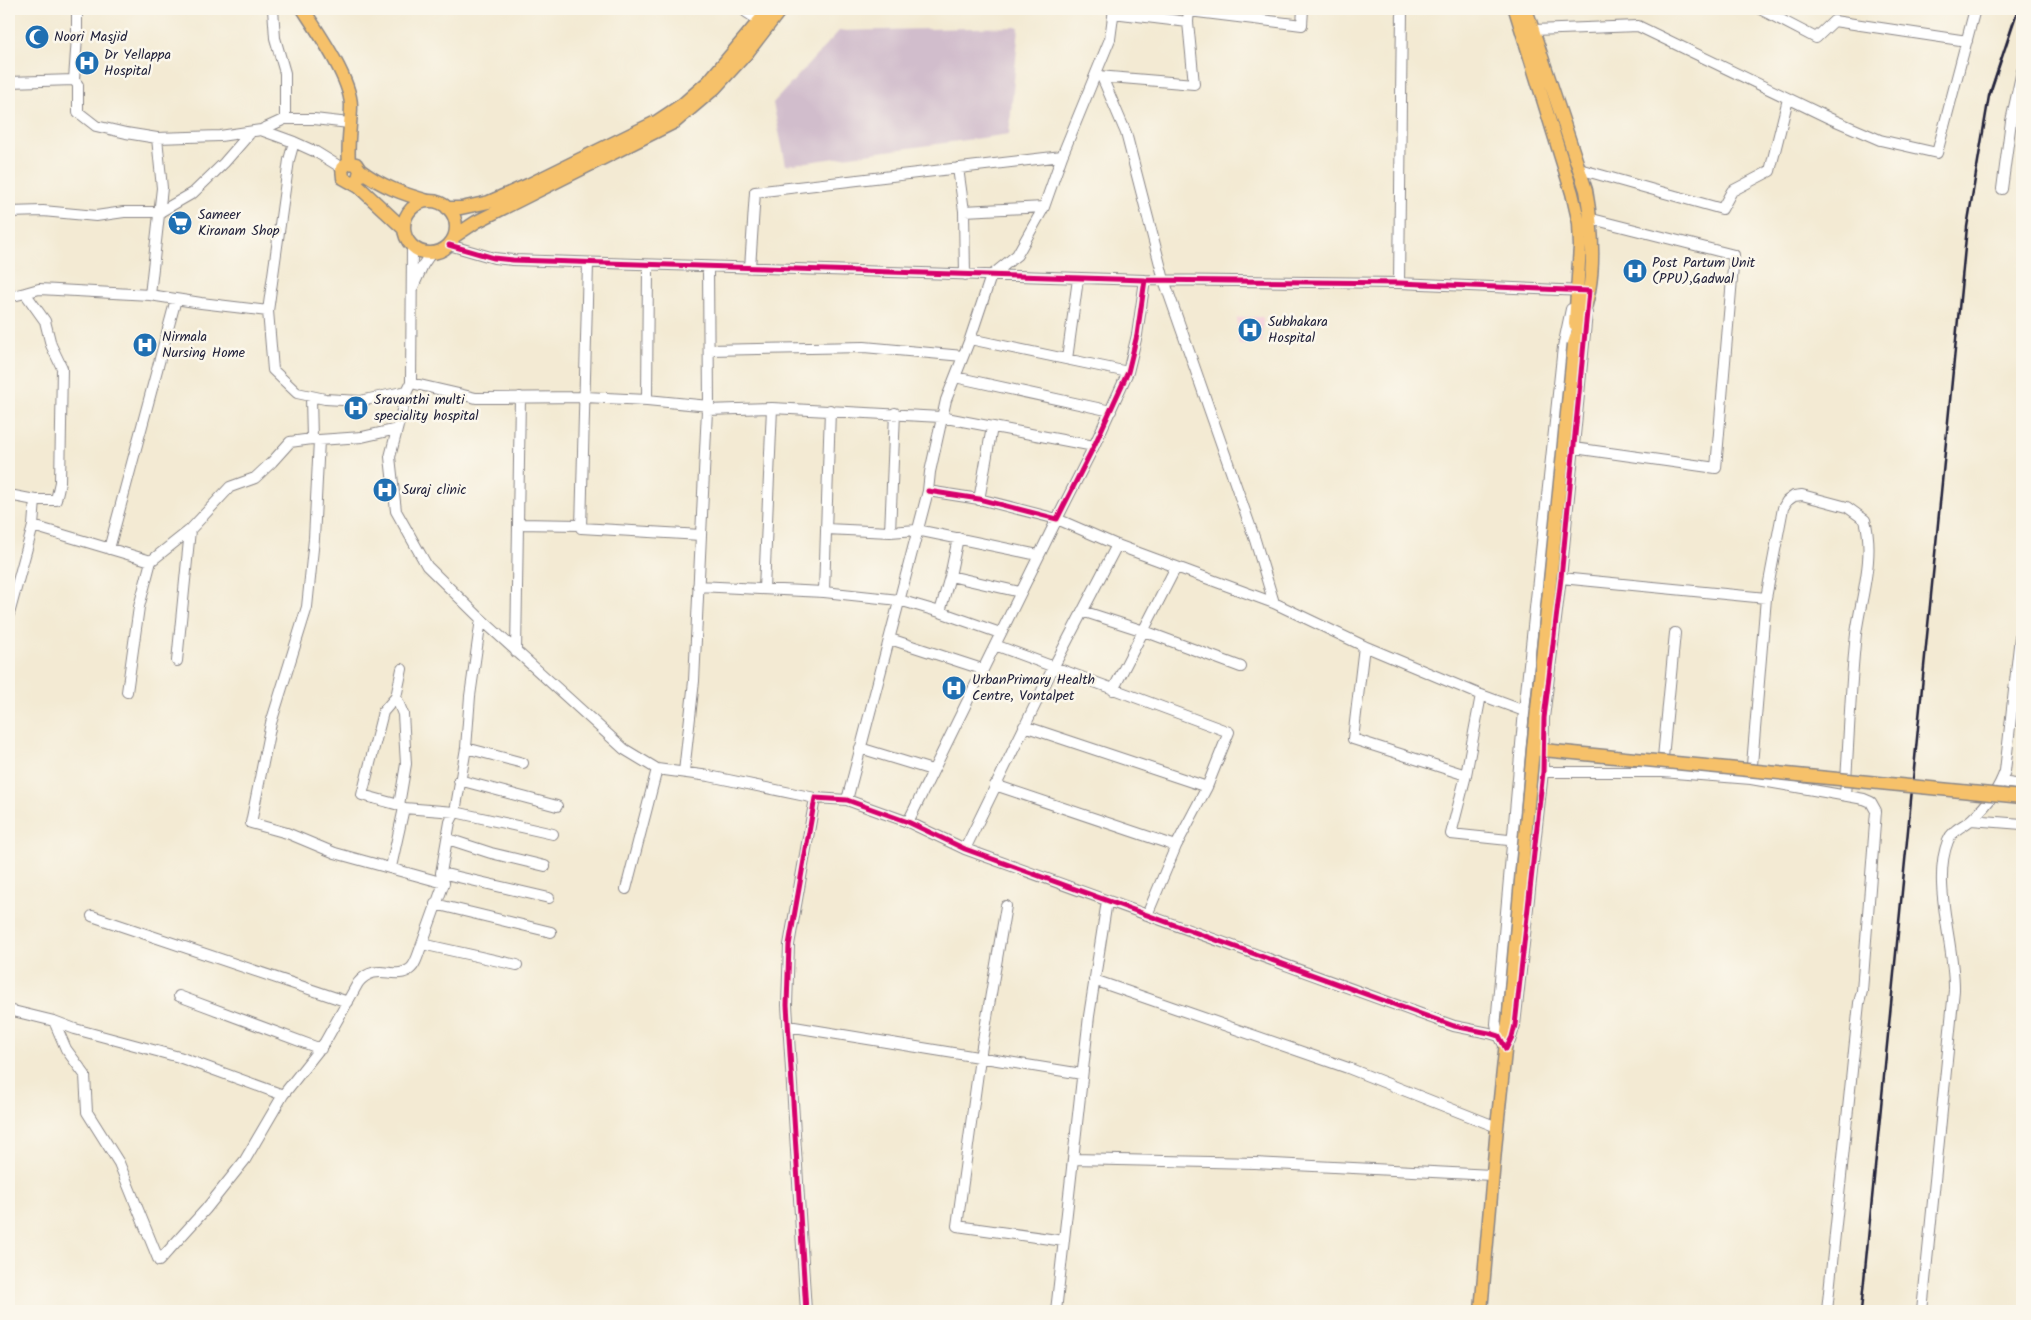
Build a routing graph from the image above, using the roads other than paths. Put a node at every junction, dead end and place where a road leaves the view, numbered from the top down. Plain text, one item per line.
1 (77, 9) edge
2 (274, 9) edge
3 (303, 9) edge
4 (746, 9) edge
5 (768, 9) edge
6 (781, 9) edge
7 (1304, 9) edge
8 (1402, 9) edge
9 (1514, 9) edge
10 (1526, 9) edge
11 (1760, 9) edge
12 (1975, 9) edge
13 (1114, 11) edge
14 (1189, 14) edge
15 (760, 21) junction
16 (1534, 30) junction
17 (1966, 41) junction
18 (2022, 71) edge
19 (1098, 76) junction
20 (74, 80) junction
21 (9, 82) edge
22 (1788, 99) junction
23 (285, 119) junction
24 (349, 123) junction
25 (256, 131) junction
26 (157, 138) junction
27 (294, 142) junction
28 (1062, 156) junction
29 (345, 166) junction
30 (958, 168) junction
31 (1579, 169) junction
32 (360, 170) junction
33 (352, 182) junction
34 (2002, 189) dead end
35 (428, 201) junction
36 (1044, 207) junction
37 (447, 208) junction
38 (964, 211) junction
39 (9, 212) edge
40 (160, 212) junction
41 (1592, 219) junction
42 (404, 229) junction
43 (452, 240) junction
44 (412, 246) junction
45 (431, 253) junction
46 (588, 263) junction
47 (648, 265) junction
48 (708, 267) junction
49 (750, 268) junction
50 (965, 275) junction
51 (991, 276) junction
52 (1078, 279) junction
53 (1145, 280) junction
54 (1164, 280) junction
55 (1400, 284) junction
56 (411, 290) junction
57 (1576, 290) junction
58 (1589, 291) junction
59 (25, 293) junction
60 (150, 295) junction
61 (9, 296) edge
62 (176, 299) junction
63 (268, 311) junction
64 (970, 340) junction
65 (1574, 344) junction
66 (709, 350) junction
67 (963, 356) junction
68 (1066, 359) junction
69 (1128, 372) junction
70 (955, 377) junction
71 (409, 387) junction
72 (311, 396) junction
73 (585, 397) junction
74 (520, 398) junction
75 (646, 400) junction
76 (708, 408) junction
77 (772, 408) junction
78 (830, 410) junction
79 (1111, 411) junction
80 (895, 413) junction
81 (942, 417) junction
82 (992, 427) junction
83 (397, 429) junction
84 (316, 439) junction
85 (1094, 446) junction
86 (1574, 448) junction
87 (928, 490) junction
88 (9, 495) edge
89 (35, 500) junction
90 (979, 500) junction
91 (1057, 519) junction
92 (518, 524) junction
93 (581, 525) junction
94 (32, 526) junction
95 (826, 529) junction
96 (190, 530) junction
97 (917, 530) junction
98 (890, 532) junction
99 (701, 535) junction
100 (958, 538) junction
101 (1117, 545) junction
102 (109, 549) junction
103 (1038, 555) junction
104 (151, 560) junction
105 (1176, 567) junction
106 (950, 576) junction
107 (1561, 578) junction
108 (698, 586) junction
109 (764, 589) junction
110 (824, 592) junction
111 (1020, 592) junction
112 (1766, 598) junction
113 (899, 600) junction
114 (1274, 603) junction
115 (1082, 611) junction
116 (940, 612) junction
117 (9, 614) edge
118 (481, 619) junction
119 (2022, 619) edge
120 (1144, 631) junction
121 (1000, 633) junction
122 (1675, 633) dead end
123 (890, 639) junction
124 (995, 645) junction
125 (1364, 646) junction
126 (516, 652) junction
127 (177, 661) dead end
128 (1054, 666) junction
129 (1241, 667) dead end
130 (402, 669) dead end
131 (982, 669) junction
132 (1113, 690) junction
133 (127, 692) dead end
134 (1481, 695) junction
135 (396, 697) junction
136 (1524, 711) junction
137 (1544, 718) junction
138 (1024, 726) junction
139 (466, 748) junction
140 (860, 748) junction
141 (1533, 749) junction
142 (523, 763) dead end
143 (657, 769) junction
144 (932, 770) junction
145 (684, 772) junction
146 (1543, 772) junction
147 (1662, 772) junction
148 (1466, 775) junction
149 (1751, 779) junction
150 (459, 780) junction
151 (2001, 782) junction
152 (995, 785) junction
153 (2022, 785) edge
154 (1207, 787) junction
155 (1845, 795) junction
156 (2022, 797) edge
157 (815, 798) junction
158 (847, 800) junction
159 (402, 806) junction
160 (557, 806) dead end
161 (455, 812) junction
162 (1971, 820) junction
163 (908, 822) junction
164 (2022, 824) edge
165 (553, 834) dead end
166 (448, 839) junction
167 (1513, 841) junction
168 (1535, 843) junction
169 (1176, 846) junction
170 (965, 849) junction
171 (546, 866) dead end
172 (392, 868) junction
173 (441, 873) junction
174 (444, 883) junction
175 (626, 889) dead end
176 (550, 898) dead end
177 (1107, 902) junction
178 (435, 904) junction
179 (1006, 906) dead end
180 (1147, 915) junction
181 (92, 916) dead end
182 (551, 932) dead end
183 (422, 944) junction
184 (517, 966) dead end
185 (1094, 980) junction
186 (179, 996) dead end
187 (348, 1002) junction
188 (9, 1010) edge
189 (54, 1021) junction
190 (788, 1026) junction
191 (1499, 1036) junction
192 (321, 1048) junction
193 (1506, 1049) junction
194 (980, 1058) junction
195 (1082, 1074) junction
196 (283, 1095) junction
197 (1497, 1127) junction
198 (1073, 1159) junction
199 (1492, 1175) junction
200 (1064, 1241) junction
201 (806, 1311) edge
202 (1056, 1311) edge
203 (1481, 1311) edge
204 (1827, 1311) edge
205 (1922, 1311) edge

1 - 20 street
2 - 23 street
3 - 24 main road
4 - 15 street
5 - 15 main road
6 - 43 main road
7 - 14 street
8 - 55 street
9 - 57 main road
10 - 16 main road
11 - 17 street
12 - 17 street
13 - 14 street
13 - 19 street
14 - 19 street
15 - 37 main road
16 - 22 street
16 - 31 main road
17 - 22 street
18 - 34 street
19 - 28 street
19 - 54 street
20 - 21 street
20 - 26 street
22 - 31 street
23 - 24 street
23 - 25 street
24 - 29 main road
25 - 26 street
25 - 27 street
25 - 40 street
26 - 40 street
27 - 29 street
27 - 63 street
28 - 30 street
28 - 36 street
29 - 32 main road
29 - 33 main road
30 - 38 street
30 - 49 street
31 - 41 main road
32 - 33 main road
32 - 35 main road
33 - 42 main road
35 - 37 main road
35 - 42 main road
36 - 38 street
36 - 51 street
37 - 43 main road
38 - 50 street
39 - 40 street
40 - 60 street
41 - 58 main road
41 - 86 street
42 - 44 main road
43 - 45 main road
43 - 46 street
44 - 45 main road
44 - 56 street
45 - 56 street
46 - 47 street
46 - 73 street
47 - 48 street
47 - 75 street
48 - 49 street
48 - 66 street
49 - 50 street
50 - 51 street
51 - 52 street
51 - 64 street
52 - 53 street
52 - 68 street
53 - 54 street
53 - 69 street
54 - 55 street
54 - 114 street
55 - 57 street
56 - 71 street
57 - 58 street
57 - 65 main road
57 - 136 street
58 - 65 main road
58 - 86 street
59 - 60 street
59 - 61 street
59 - 89 street
60 - 62 street
62 - 63 street
62 - 102 street
63 - 72 street
64 - 67 street
64 - 68 street
65 - 141 main road, bridge
66 - 67 street
66 - 76 street
67 - 70 street
68 - 69 street
69 - 79 street
70 - 79 street
70 - 81 street
71 - 72 street
71 - 74 street
71 - 83 street
72 - 84 street
73 - 74 street
73 - 75 street
73 - 93 street
74 - 92 street
75 - 76 street
76 - 77 street
76 - 99 street
77 - 78 street
77 - 109 street
78 - 80 street
78 - 95 street
79 - 85 street
80 - 81 street
80 - 98 street
81 - 82 street
81 - 87 street
82 - 85 street
82 - 90 street
83 - 84 street
83 - 118 street
84 - 96 street
84 - 172 street
85 - 91 street
86 - 107 street
87 - 90 street
87 - 97 street
88 - 89 street
89 - 94 street
90 - 91 street
91 - 101 street
91 - 103 street
92 - 93 street
92 - 126 street
93 - 99 street
94 - 102 street
94 - 117 street
95 - 98 street
95 - 110 street
96 - 104 street
96 - 127 street
97 - 98 street
97 - 100 street
97 - 113 street
99 - 108 street
100 - 103 street
100 - 106 street
101 - 105 street
101 - 115 street
102 - 104 street
103 - 111 street
104 - 133 street
105 - 114 street
105 - 120 street
106 - 111 street
106 - 116 street
107 - 112 street
107 - 137 street
108 - 109 street
108 - 145 street
109 - 110 street
110 - 113 street
111 - 121 street
112 - 149 street
112 - 155 street
113 - 116 street
113 - 123 street
114 - 125 street
115 - 120 street
115 - 128 street
116 - 121 street
118 - 126 street
118 - 139 street
119 - 151 street
120 - 129 street
120 - 132 street
121 - 124 street
122 - 147 street
123 - 131 street
123 - 140 street
124 - 128 street
124 - 131 street
125 - 134 street
125 - 148 street
126 - 143 street
128 - 132 street
128 - 138 street
130 - 135 street
131 - 144 street
132 - 154 street
134 - 136 street
134 - 148 street
135 - 159 street
135 - 159 street
136 - 137 street
136 - 167 street
137 - 146 street
138 - 152 street
138 - 154 street
139 - 142 street
139 - 150 street
140 - 144 street
140 - 158 street
141 - 156 main road, bridge
141 - 193 main road, bridge
143 - 145 street
143 - 175 street
144 - 163 street
145 - 157 street
146 - 147 street
146 - 168 street
147 - 149 street
148 - 167 street
149 - 155 street
150 - 160 street
150 - 161 street
151 - 153 street
151 - 162 street
152 - 169 street
152 - 170 street
154 - 169 street
155 - 204 street
157 - 158 street
157 - 190 street
158 - 163 street
159 - 161 street
159 - 172 street
161 - 165 street
161 - 166 street
162 - 164 street
162 - 205 street
163 - 170 street
166 - 171 street
166 - 173 street
167 - 168 street
167 - 191 street
168 - 193 street
169 - 180 street
170 - 177 street
172 - 174 street
173 - 174 street
173 - 176 street
174 - 178 street
177 - 180 street
177 - 185 street
178 - 182 street
178 - 183 street
179 - 194 street
180 - 191 street
181 - 187 street
183 - 184 street
183 - 187 street
185 - 195 street
185 - 197 street
186 - 192 street
187 - 192 street
188 - 189 street
189 - 196 street
189 - 196 street
190 - 194 street
190 - 201 street
191 - 193 street
192 - 196 street
193 - 197 main road
194 - 195 street
194 - 200 street
195 - 198 street
197 - 199 main road
198 - 199 street
198 - 200 street
199 - 203 main road
200 - 202 street

